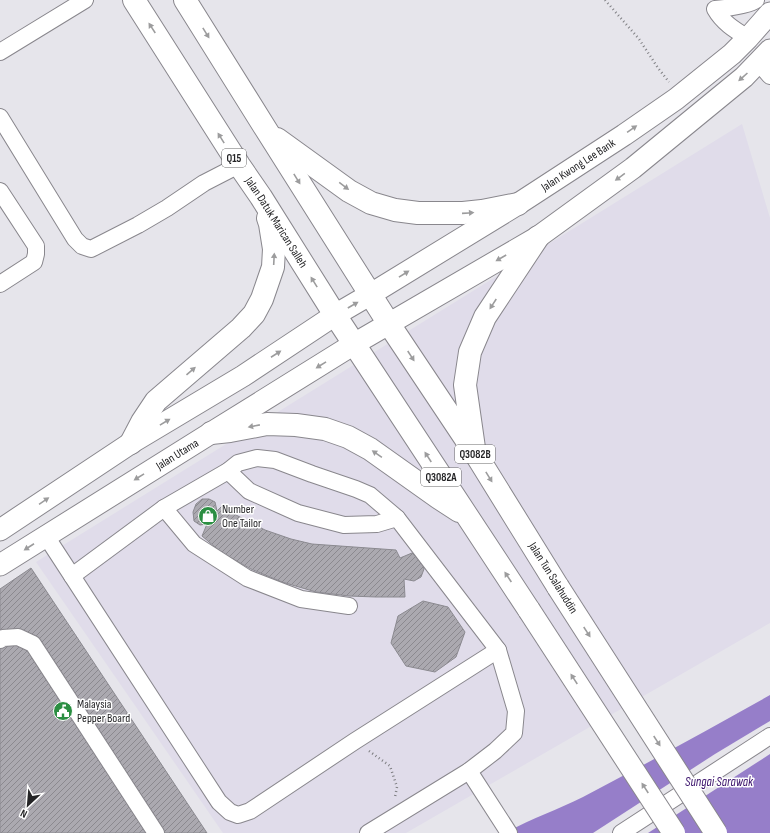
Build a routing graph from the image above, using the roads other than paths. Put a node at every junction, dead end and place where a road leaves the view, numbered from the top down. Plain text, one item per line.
1 (85, 0) edge
2 (134, 0) edge
3 (186, 0) edge
4 (756, 0) edge
5 (770, 13) edge
6 (748, 38) junction
7 (0, 52) edge
8 (766, 63) edge
9 (0, 117) edge
10 (267, 131) junction
11 (239, 165) junction
12 (0, 191) edge
13 (261, 197) junction
14 (518, 204) junction
15 (538, 237) junction
16 (0, 284) edge
17 (371, 294) junction
18 (335, 315) junction
19 (389, 324) junction
20 (354, 344) junction
21 (211, 432) junction
22 (131, 443) junction
23 (474, 453) junction
24 (228, 471) junction
25 (164, 508) junction
26 (467, 516) junction
27 (397, 518) junction
28 (0, 530) edge
29 (46, 536) junction
30 (0, 565) edge
31 (72, 576) junction
32 (349, 606) dead end
33 (0, 640) edge
34 (498, 650) junction
35 (770, 736) edge
36 (469, 771) junction
37 (156, 833) edge
38 (368, 833) edge
39 (510, 833) edge
40 (621, 833) edge
41 (674, 833) edge
42 (716, 833) edge

1 - 7 street
11 -> 2 highway, Jalan Datuk Marican Salleh / Q15
3 -> 10 highway
4 - 6 street
5 - 6 main road, Jalan Kwong Lee Bank
14 -> 6 main road, Jalan Kwong Lee Bank
8 -> 15 main road
9 - 11 street
10 -> 14 highway
10 -> 17 highway
11 - 13 highway, Jalan Datuk Marican Salleh / Q15
12 - 16 street
18 -> 13 highway, Jalan Datuk Marican Salleh / Q15
22 -> 13 highway
17 -> 14 main road, Jalan Kwong Lee Bank
15 -> 19 main road
15 -> 23 highway
18 -> 17 main road, Jalan Kwong Lee Bank
17 - 19 highway
18 - 20 highway, Jalan Datuk Marican Salleh / Q15
22 -> 18 main road
19 - 20 main road, Jalan Utama
19 -> 23 highway, Jalan Tun Salahuddin / Q3082B
20 -> 21 main road, Jalan Utama
26 -> 20 highway, Q3082A
26 -> 21 highway
21 -> 29 main road, Jalan Utama
28 -> 22 main road
23 -> 42 highway, Jalan Tun Salahuddin / Q3082B, bridge
24 - 25 street
24 - 27 street
24 - 27 street
25 - 31 street
25 - 32 street
41 -> 26 highway, Q3082A, bridge
27 - 34 street
29 -> 30 main road, Jalan Utama
29 - 31 street
31 - 34 street
33 - 37 street
34 - 36 street
35 - 40 street
36 - 38 street
36 - 39 street

